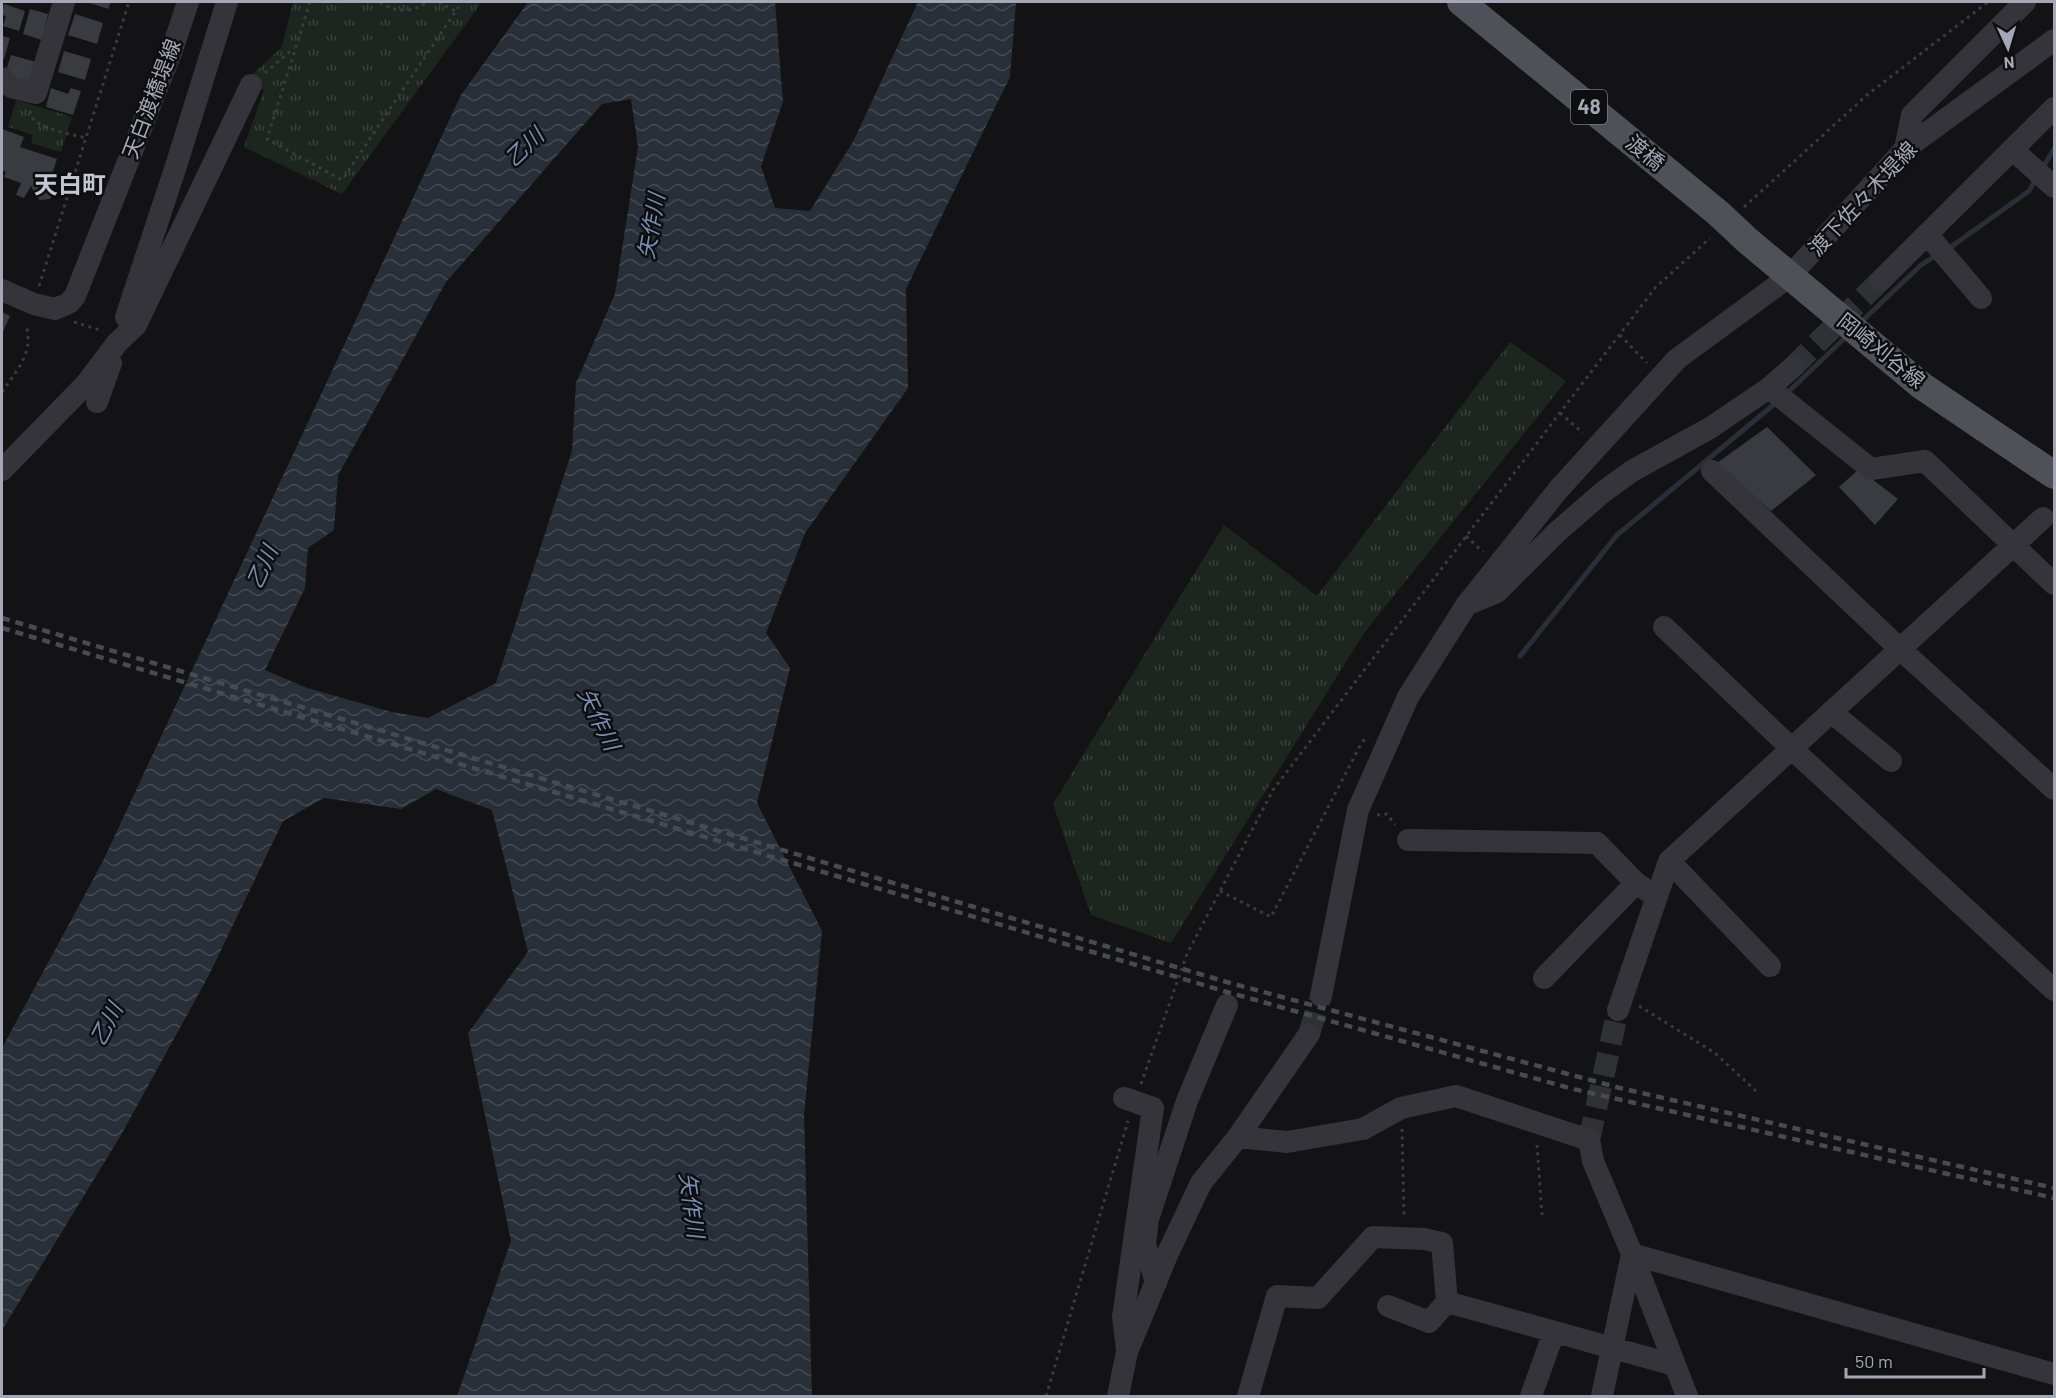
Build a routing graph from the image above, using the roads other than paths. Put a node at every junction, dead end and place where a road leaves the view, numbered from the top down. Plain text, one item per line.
1 (64, 2) edge
2 (188, 2) edge
3 (227, 2) edge
4 (1461, 2) edge
5 (2025, 2) edge
6 (2055, 40) edge
7 (2, 78) edge
8 (251, 85) road end
9 (2055, 108) edge
10 (1905, 149) junction
11 (2013, 150) junction
12 (2055, 187) edge
13 (1718, 213) joint
14 (1927, 234) junction
15 (1790, 276) junction
16 (1881, 280) tunnel mouth
17 (2, 290) edge
18 (1981, 298) dead end
19 (114, 338) junction
20 (1793, 367) tunnel mouth
21 (1769, 388) junction
22 (97, 402) dead end
23 (2, 470) edge
24 (1712, 471) dead end
25 (2055, 475) edge
26 (2043, 518) dead end
27 (2013, 546) junction
28 (2055, 584) edge
29 (1467, 604) junction
30 (1664, 627) dead end
31 (1899, 648) junction
32 (1831, 712) junction
33 (1791, 748) junction
34 (1891, 761) dead end
35 (2055, 789) edge
36 (1408, 840) road end
37 (1669, 861) junction
38 (1636, 883) junction
39 (1657, 897) junction
40 (1770, 966) dead end
41 (1544, 978) dead end
42 (2055, 990) edge
43 (1321, 996) tunnel mouth
44 (1620, 1003) tunnel mouth
45 (1227, 1005) dead end
46 (1310, 1034) tunnel mouth
47 (1125, 1098) dead end
48 (1238, 1137) junction
49 (1632, 1254) junction
50 (1156, 1283) junction
51 (1447, 1302) junction
52 (1388, 1306) dead end
53 (1554, 1332) junction
54 (1612, 1348) junction
55 (1127, 1352) junction
56 (1674, 1365) junction
57 (2055, 1374) edge
58 (1118, 1396) edge
59 (1248, 1396) edge
60 (1531, 1396) edge
61 (1602, 1396) edge
62 (1687, 1396) edge

1 - 7 street
2 - 17 street, 天白渡橋堤線
3 - 19 street
4 - 13 main road, 渡橋 / 48
5 - 10 street
6 - 10 street, 渡下佐々木堤線
8 - 19 street
9 - 11 street
10 - 15 street, 渡下佐々木堤線
11 - 12 street
11 - 14 street
13 - 15 main road, 岡崎刈谷線 / 48
14 - 16 street
14 - 18 street
15 - 25 main road, 岡崎刈谷線 / 48
15 - 29 street, 渡下佐々木堤線
19 - 22 street
19 - 23 street
20 - 21 street
21 - 27 street
21 - 29 street
24 - 31 street
26 - 27 street
27 - 28 street
27 - 31 street
29 - 43 street, 渡下佐々木堤線
30 - 33 street
31 - 32 street
31 - 35 street
32 - 33 street
32 - 34 street
33 - 37 street
33 - 42 street
36 - 38 street
37 - 39 street
37 - 40 street
38 - 39 street
38 - 41 street
39 - 44 street
45 - 50 street
46 - 48 street
47 - 55 street
48 - 49 street
48 - 50 street
49 - 54 street
49 - 56 street
49 - 57 street
50 - 55 street
51 - 52 street
51 - 53 street
51 - 59 street
53 - 54 street
53 - 60 street
54 - 56 street
54 - 61 street
55 - 58 street
56 - 62 street

